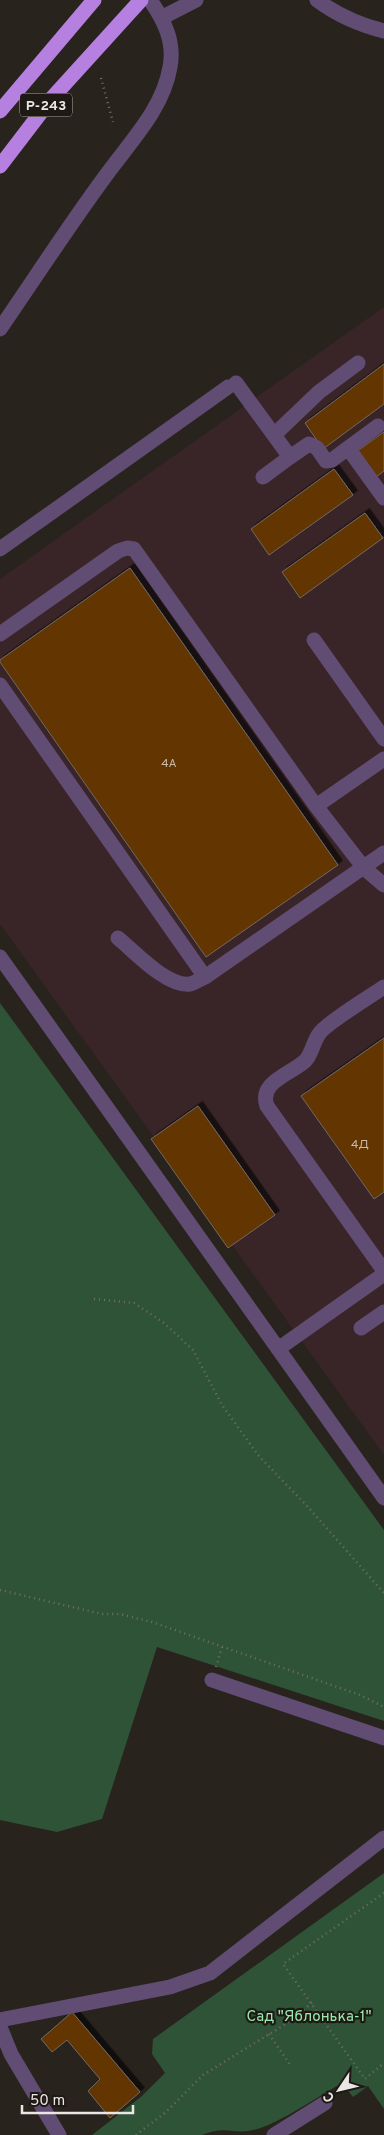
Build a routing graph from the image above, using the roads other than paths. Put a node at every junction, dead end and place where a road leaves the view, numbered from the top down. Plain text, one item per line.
1 (94, 0) edge
2 (141, 0) edge
3 (150, 0) edge
4 (196, 0) edge
5 (317, 0) edge
6 (161, 18) junction
7 (384, 31) edge
8 (0, 111) edge
9 (0, 166) edge
10 (0, 329) edge
11 (358, 363) dead end
12 (378, 426) dead end
13 (274, 435) junction
14 (348, 448) junction
15 (290, 457) junction
16 (263, 477) dead end
17 (384, 498) edge
18 (0, 549) edge
19 (0, 634) edge
20 (314, 640) dead end
21 (0, 685) edge
22 (384, 739) edge
23 (384, 759) edge
24 (316, 806) junction
25 (384, 853) edge
26 (364, 868) junction
27 (384, 885) edge
28 (118, 938) dead end
29 (0, 957) edge
30 (205, 977) junction
31 (384, 987) edge
32 (379, 1255) edge
33 (384, 1273) edge
34 (384, 1312) edge
35 (361, 1328) dead end
36 (278, 1348) junction
37 (384, 1498) edge
38 (212, 1680) road end
39 (384, 1738) edge
40 (384, 1838) edge
41 (0, 2020) edge
42 (0, 2027) edge
43 (325, 2103) dead end
44 (59, 2135) edge
45 (274, 2135) edge

1 - 8 highway, Р-243
2 - 9 highway, Р-243
3 - 6 street
4 - 6 street
5 - 7 street
6 - 10 street
11 - 13 street
12 - 14 street
13 - 15 street
13 - 18 street
14 - 15 street
14 - 17 street
15 - 16 street
19 - 24 street
20 - 22 street
21 - 30 street
23 - 24 street
24 - 26 street
25 - 26 street
26 - 27 street
26 - 30 street
28 - 30 street
29 - 36 street
31 - 32 street
32 - 33 street
33 - 36 street
34 - 35 street
36 - 37 street
38 - 39 street
40 - 41 street
42 - 44 street
43 - 45 street

